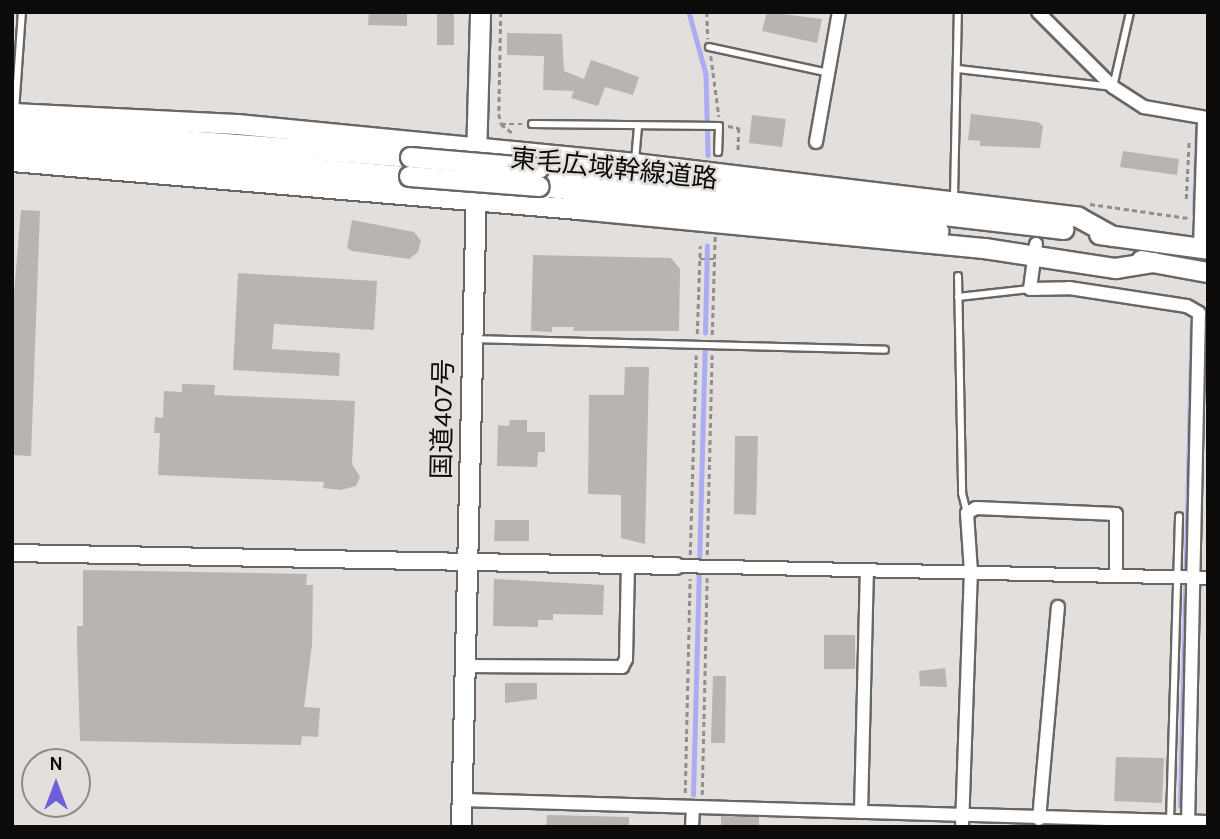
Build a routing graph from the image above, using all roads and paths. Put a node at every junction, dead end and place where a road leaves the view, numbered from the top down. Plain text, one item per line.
1 (22, 12) edge
2 (480, 12) edge
3 (501, 12) edge
4 (707, 12) edge
5 (839, 12) edge
6 (958, 12) edge
7 (1038, 12) edge
8 (1129, 12) edge
9 (709, 47) junction
10 (958, 69) junction
11 (829, 73) junction
12 (1112, 88) junction
13 (1190, 115) junction
14 (13, 118) edge
15 (1206, 118) edge
16 (501, 124) junction
17 (532, 124) joint
18 (638, 126) junction
19 (716, 126) junction
20 (728, 126) dead end
21 (518, 135) dead end
22 (816, 142) dead end
23 (12, 143) edge
24 (476, 146) junction
25 (738, 151) dead end
26 (718, 152) dead end
27 (12, 161) edge
28 (635, 163) junction
29 (410, 166) junction
30 (539, 177) junction
31 (953, 199) junction
32 (1186, 199) dead end
33 (475, 200) junction
34 (715, 236) dead end
35 (1112, 236) junction
36 (700, 246) dead end
37 (1204, 249) edge
38 (1035, 250) junction
39 (700, 258) junction
40 (714, 258) junction
41 (1208, 272) edge
42 (958, 276) dead end
43 (1030, 289) junction
44 (958, 297) junction
45 (471, 338) junction
46 (697, 345) junction
47 (712, 345) junction
48 (885, 350) dead end
49 (967, 513) junction
50 (1179, 516) dead end
51 (12, 553) edge
52 (707, 558) dead end
53 (467, 561) junction
54 (628, 566) junction
55 (685, 566) junction
56 (867, 571) junction
57 (971, 572) junction
58 (707, 575) dead end
59 (1116, 576) junction
60 (1176, 578) junction
61 (1202, 578) edge
62 (1058, 607) dead end
63 (465, 666) junction
64 (702, 795) dead end
65 (461, 800) junction
66 (689, 801) junction
67 (861, 811) junction
68 (1039, 819) junction
69 (963, 820) edge
70 (1170, 821) junction
71 (1208, 822) edge
72 (1188, 824) edge
73 (461, 827) edge
74 (692, 827) edge

1 - 14 lane
2 - 24 highway, 国道407号
3 - 16 path
4 - 9 path
5 - 11 street
6 - 10 lane
7 - 12 street
8 - 12 lane
9 - 11 lane
9 - 19 path
10 - 12 lane
10 - 31 lane
11 - 22 street
12 - 13 street
13 - 15 street
13 - 32 path
14 - 24 highway
14 - 29 highway, 東毛広域幹線道路
15 - 37 street
16 - 17 path
16 - 21 path
17 - 18 lane
18 - 19 lane
18 - 28 lane
19 - 26 lane
20 - 25 path
23 - 29 highway, 東毛広域幹線道路
24 - 28 highway
24 - 33 highway, 国道407号
27 - 33 highway
28 - 31 highway
29 - 30 highway, 東毛広域幹線道路, bridge
30 - 35 highway, 東毛広域幹線道路
30 - 38 highway, 東毛広域幹線道路
31 - 35 highway
33 - 38 highway
33 - 45 highway, 国道407号
34 - 40 path
35 - 37 highway, 東毛広域幹線道路
36 - 39 path
38 - 41 highway
38 - 43 street
39 - 40 path
39 - 46 path
40 - 47 path
42 - 44 lane
43 - 44 lane
43 - 61 street
44 - 49 lane
45 - 46 lane
45 - 53 highway, 国道407号
46 - 47 lane
46 - 55 path
47 - 48 lane
47 - 52 path
49 - 57 street
49 - 59 street
50 - 60 lane
51 - 53 street
53 - 54 street
53 - 63 highway, 国道407号
54 - 55 street
54 - 63 street
55 - 56 street
55 - 66 path
56 - 57 street
56 - 67 street
57 - 59 street
57 - 69 street
58 - 64 path
59 - 60 street
60 - 61 street
60 - 70 lane
61 - 72 street
62 - 68 street
63 - 65 highway, 国道407号
65 - 66 street
65 - 73 highway, 国道407号
66 - 67 street
66 - 74 street
67 - 69 street
68 - 69 street
68 - 70 street
70 - 72 street
71 - 72 street

